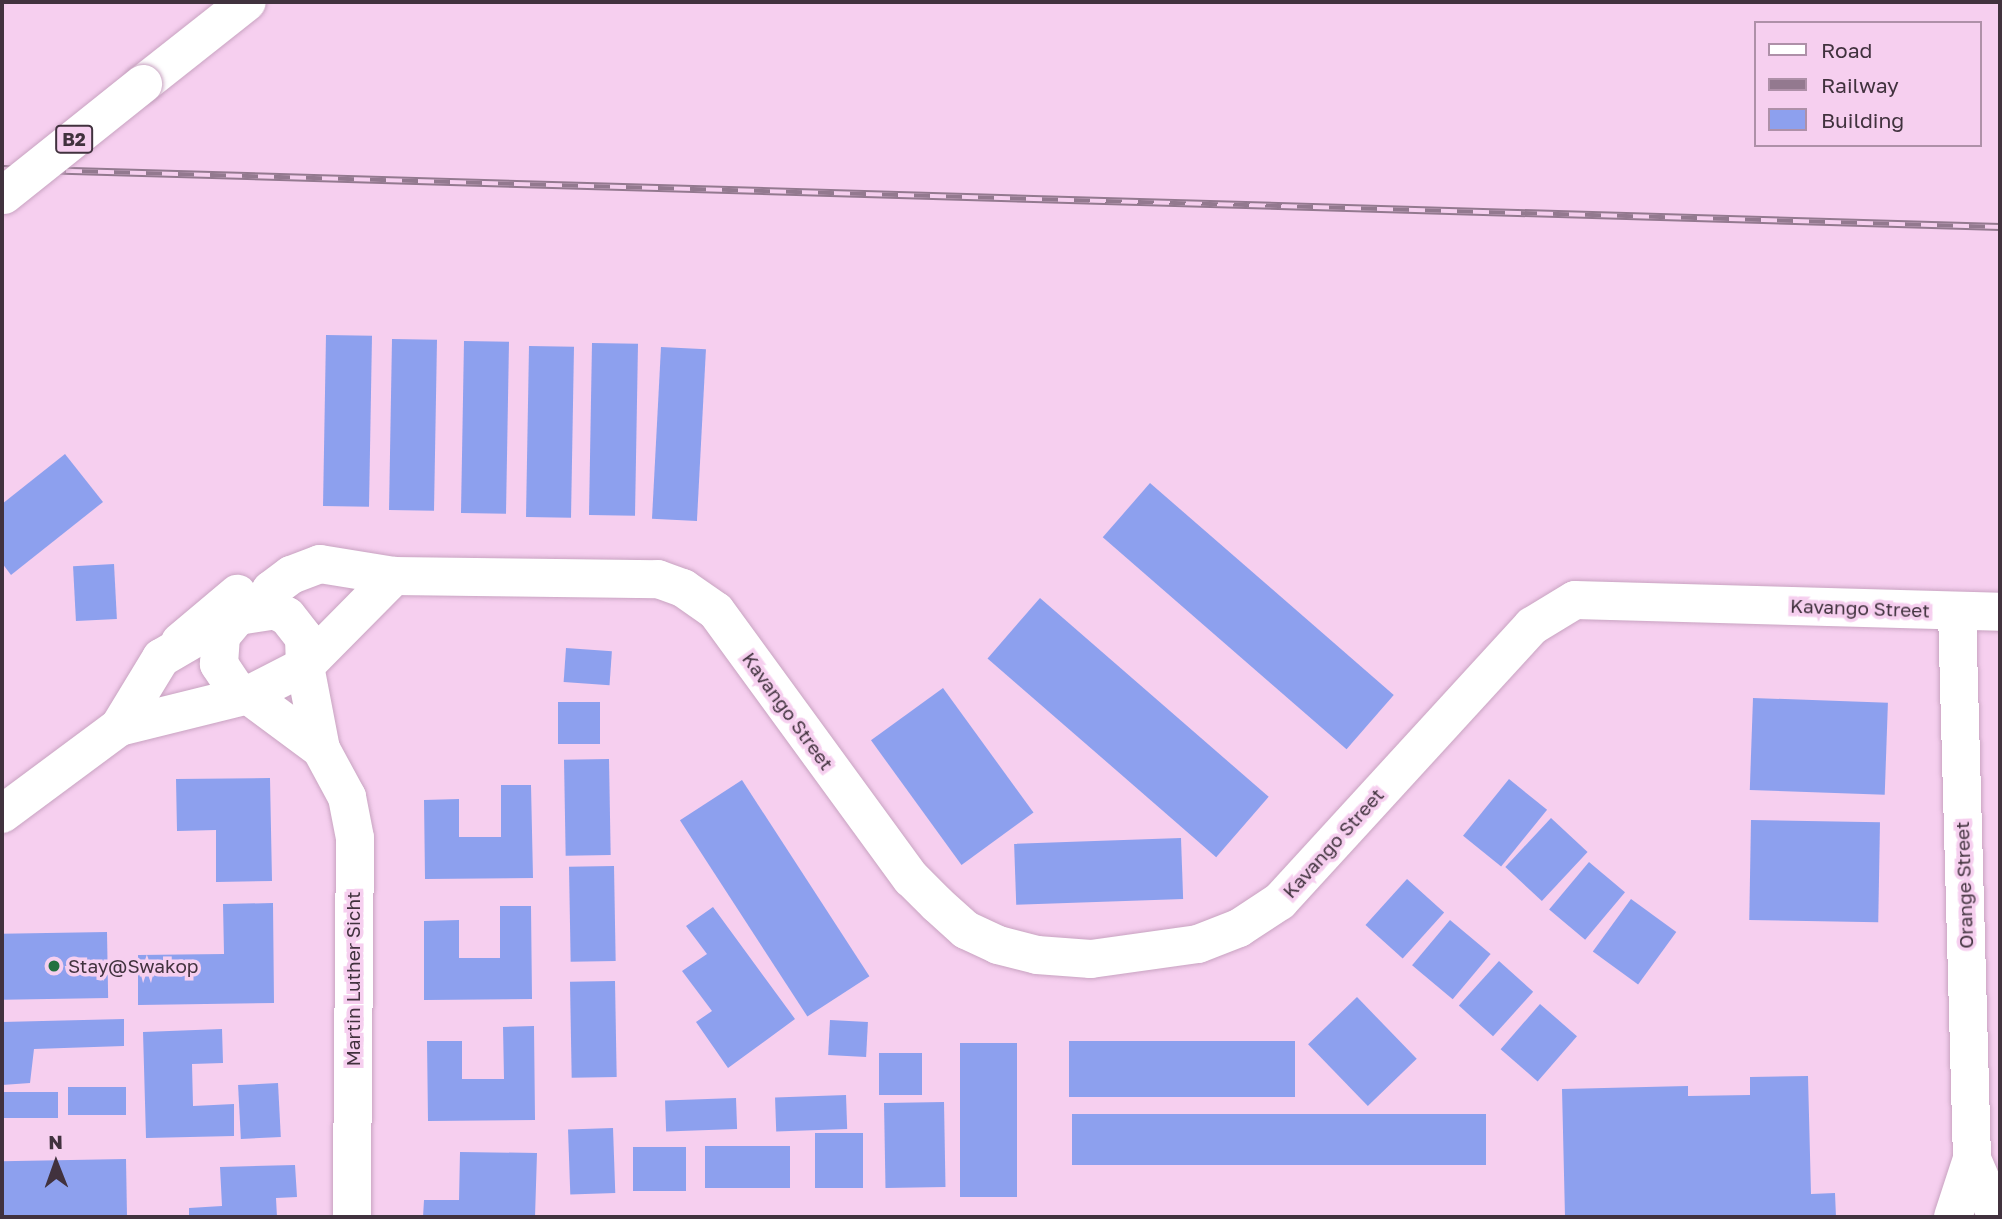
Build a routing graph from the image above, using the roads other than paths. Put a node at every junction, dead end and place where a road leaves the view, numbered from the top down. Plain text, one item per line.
1 (247, 2) edge
2 (3, 196) edge
3 (320, 564) junction
4 (394, 576) junction
5 (1956, 611) junction
6 (2000, 612) edge
7 (245, 616) junction
8 (180, 642) junction
9 (304, 666) junction
10 (248, 695) junction
11 (119, 727) junction
12 (321, 749) junction
13 (2, 814) edge
14 (1972, 1160) junction
15 (352, 1217) edge
16 (1953, 1217) edge
17 (1997, 1217) edge

1 - 2 main road, B2, bridge
3 - 4 main road, Kavango Street
3 - 7 main road
3 - 8 main road
4 - 5 main road, Kavango Street
4 - 9 main road
5 - 6 main road, Kavango Street
5 - 14 main road, Orange Street
7 - 8 main road
7 - 9 main road
7 - 10 main road
8 - 11 main road
9 - 10 main road
9 - 12 main road, Martin Luther Sicht
10 - 11 main road
10 - 12 main road, Martin Luther Sicht
11 - 13 main road
12 - 15 main road, Martin Luther Sicht
14 - 16 main road, Orange Street
14 - 17 main road, Orange Street

